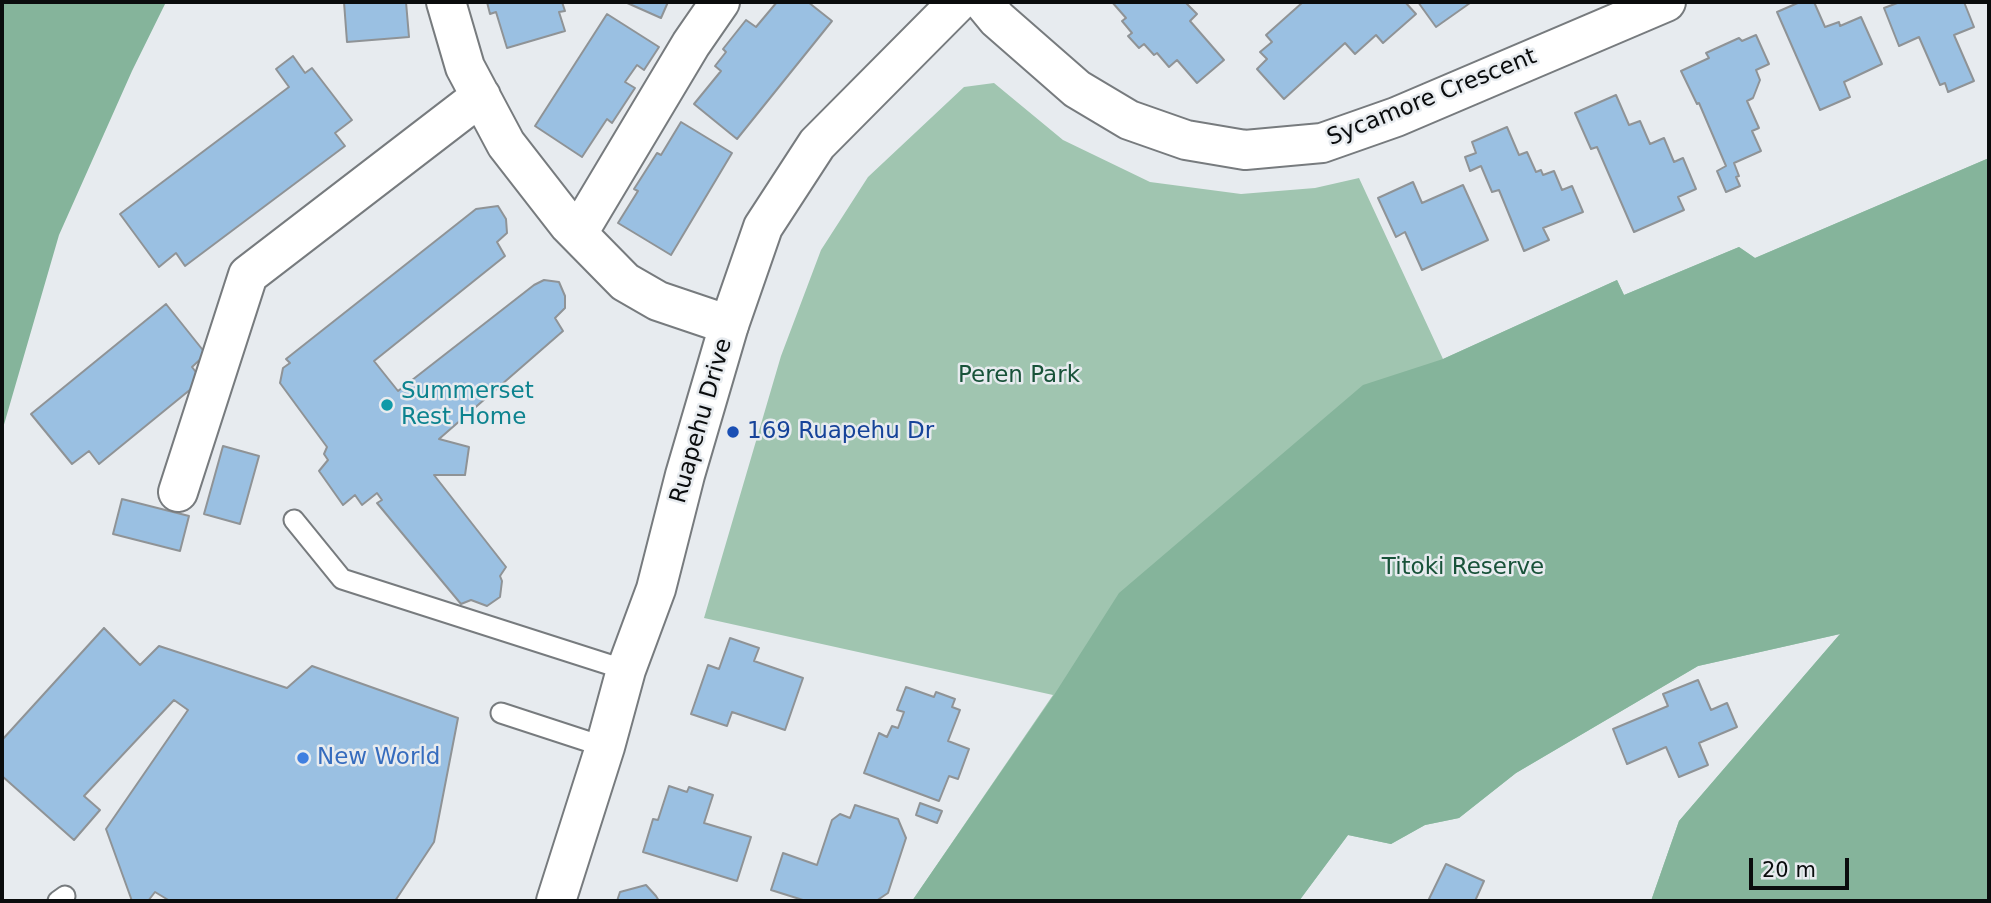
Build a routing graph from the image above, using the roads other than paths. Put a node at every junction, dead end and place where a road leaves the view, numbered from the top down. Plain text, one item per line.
1 (446, 2) edge
2 (720, 2) edge
3 (958, 2) edge
4 (983, 2) edge
5 (1666, 2) edge
6 (481, 96) junction
7 (578, 233) junction
8 (729, 325) junction
9 (178, 492) dead end
10 (294, 520) dead end
11 (626, 670) junction
12 (500, 713) dead end
13 (605, 747) junction
14 (556, 901) edge

1 - 6 street
2 - 7 street
3 - 8 street, Ruapehu Drive
4 - 5 street, Sycamore Crescent
6 - 7 street
6 - 9 street
7 - 8 street
8 - 11 street, Ruapehu Drive
10 - 11 lane
11 - 13 street, Ruapehu Drive
12 - 13 lane
13 - 14 street, Ruapehu Drive

